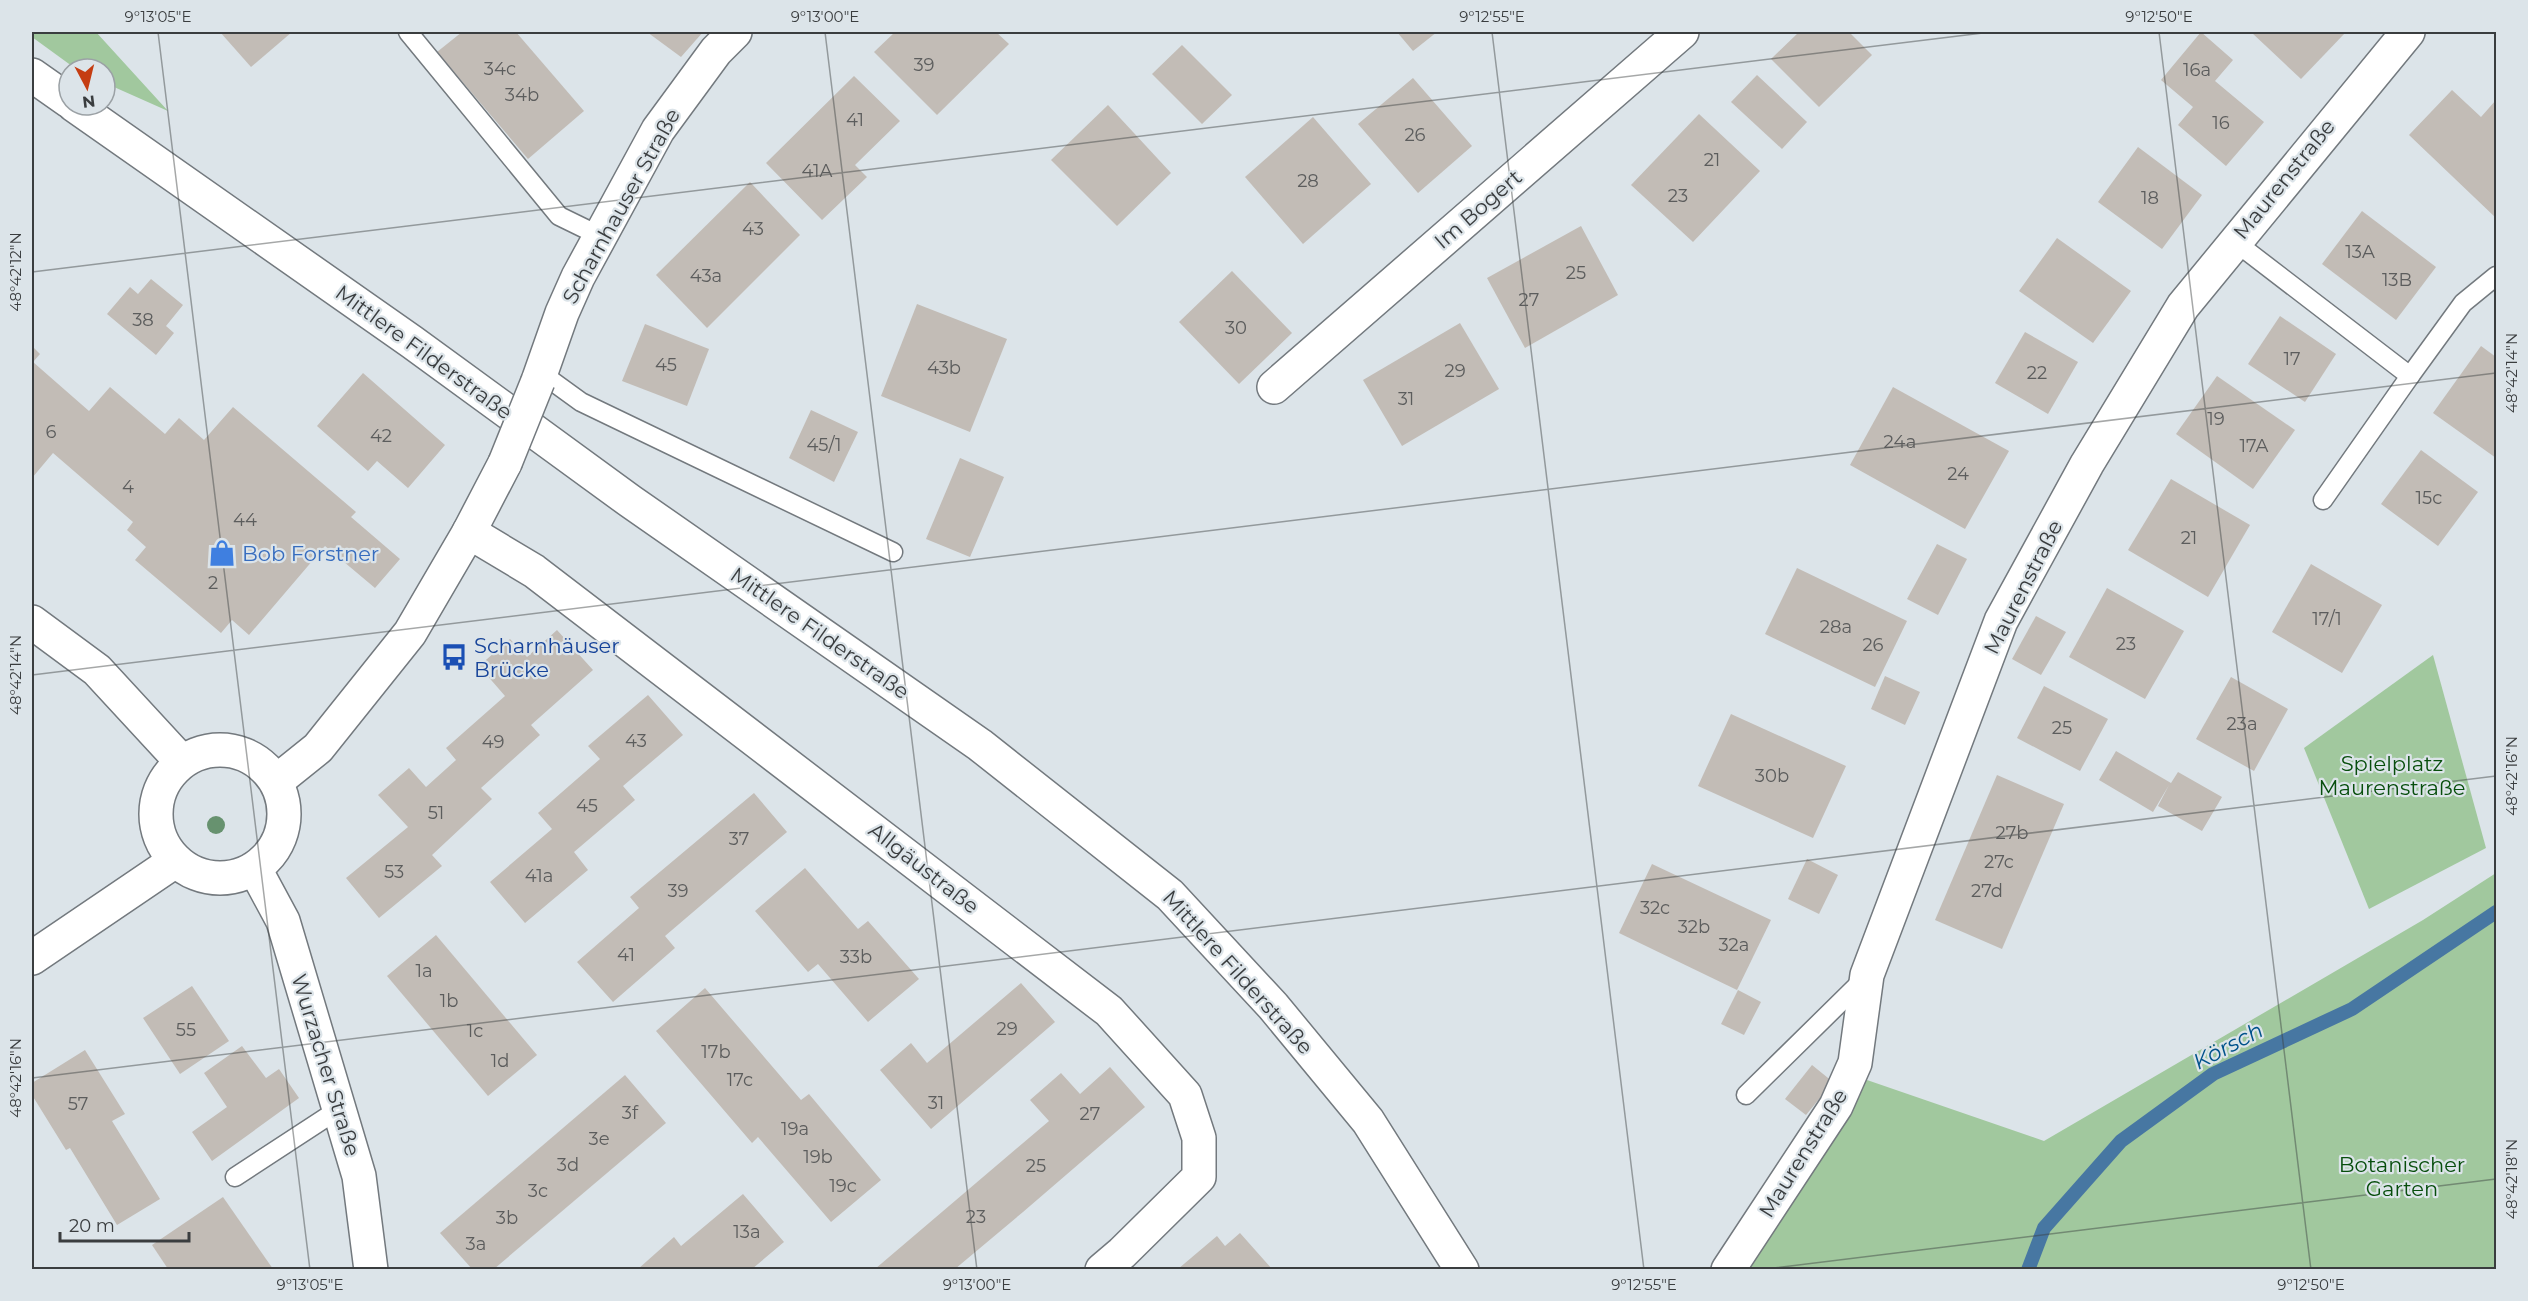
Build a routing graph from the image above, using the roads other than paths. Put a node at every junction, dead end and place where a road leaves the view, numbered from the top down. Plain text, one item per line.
1 (408, 32) edge
2 (735, 32) edge
3 (1682, 32) edge
4 (2408, 32) edge
5 (32, 75) edge
6 (57, 93) edge
7 (91, 117) edge
8 (600, 236) junction
9 (2234, 241) junction
10 (2496, 276) edge
11 (2410, 376) junction
12 (539, 377) junction
13 (1274, 387) dead end
14 (2324, 500) dead end
15 (469, 531) junction
16 (893, 552) dead end
17 (32, 622) edge
18 (181, 761) junction
19 (277, 781) junction
20 (175, 861) junction
21 (255, 869) junction
22 (32, 958) edge
23 (1867, 975) junction
24 (1746, 1095) dead end
25 (339, 1109) junction
26 (235, 1177) dead end
27 (371, 1269) edge
28 (1102, 1269) edge
29 (1462, 1269) edge
30 (1728, 1269) edge

1 - 8 lane
2 - 8 street, Scharnhauser Straße
3 - 13 street, Im Bogert
4 - 9 street, Maurenstraße
5 - 6 street
7 - 29 street, Mittlere Filderstraße
8 - 12 street, Scharnhauser Straße
9 - 11 lane
9 - 23 street, Maurenstraße
10 - 11 lane
11 - 14 lane
12 - 15 street, Scharnhauser Straße, bridge
12 - 16 lane
15 - 19 street, Scharnhauser Straße
15 - 28 street, Allgäustraße
17 - 18 street
18 - 19 street
18 - 20 street
19 - 21 street
20 - 21 street
20 - 22 street
21 - 25 street, Wurzacher Straße
23 - 24 lane
23 - 30 street, Maurenstraße
25 - 26 lane
25 - 27 street, Wurzacher Straße

